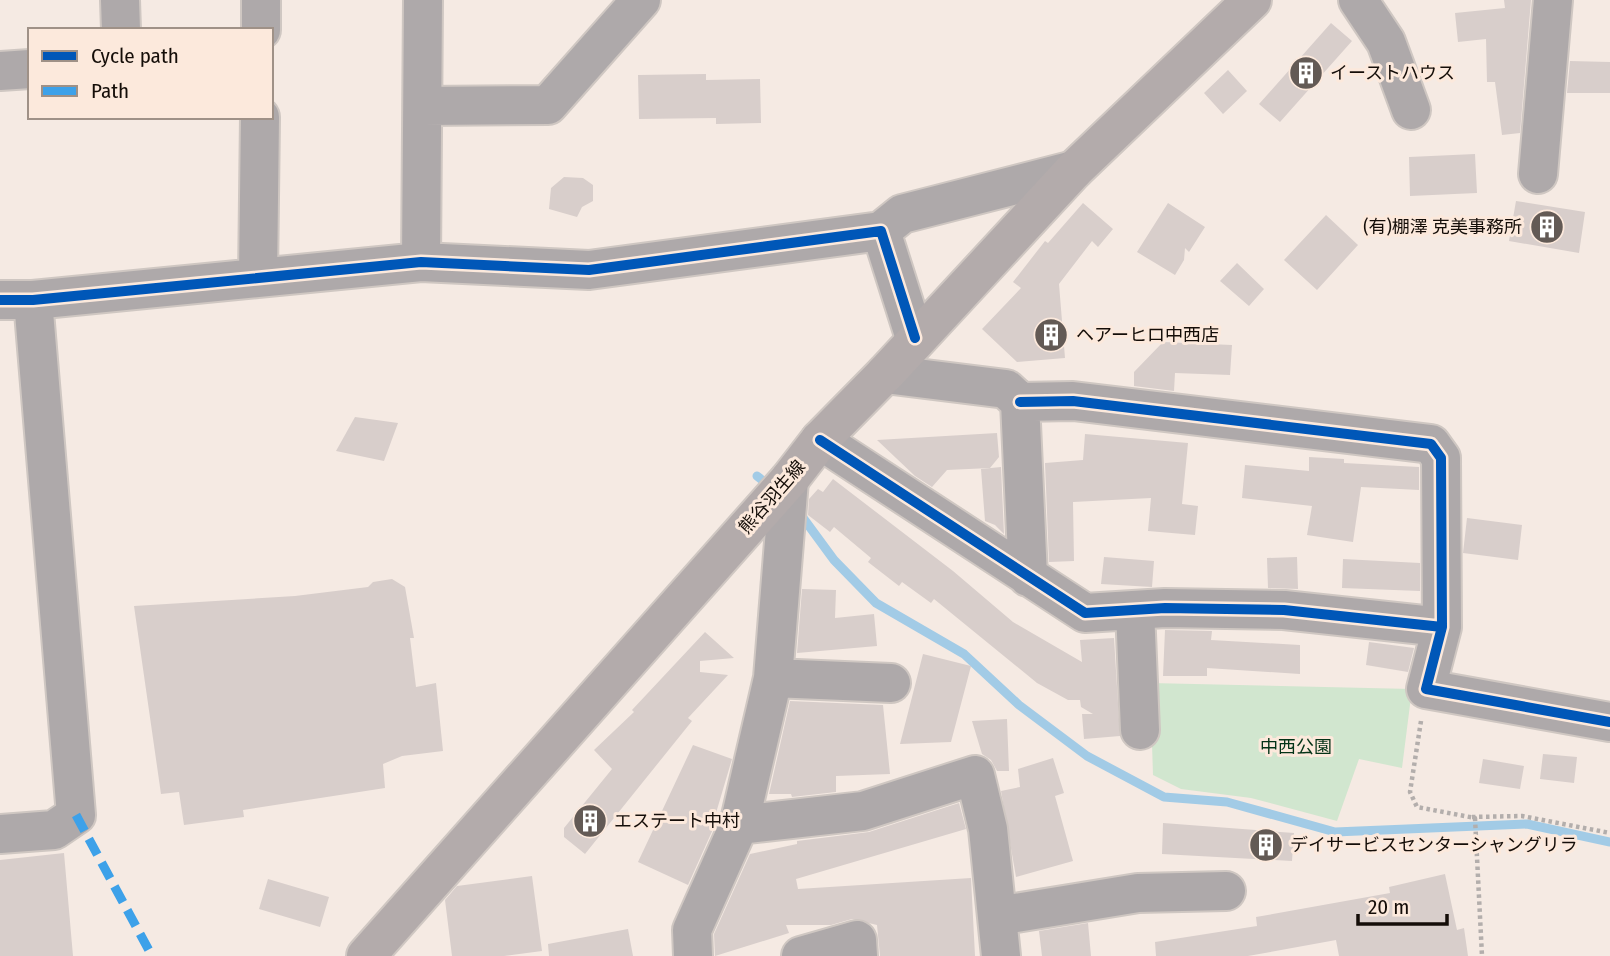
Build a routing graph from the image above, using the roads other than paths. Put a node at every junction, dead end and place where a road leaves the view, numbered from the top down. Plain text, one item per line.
1 (120, 0) edge
2 (261, 0) edge
3 (423, 0) edge
4 (642, 0) edge
5 (1242, 0) edge
6 (1252, 0) edge
7 (1358, 0) edge
8 (1553, 0) edge
9 (121, 28) edge
10 (261, 28) edge
11 (28, 69) edge
12 (0, 71) edge
13 (1177, 71) junction
14 (422, 106) junction
15 (1411, 110) dead end
16 (260, 119) edge
17 (1074, 170) junction
18 (1538, 174) dead end
19 (881, 231) junction
20 (421, 262) junction
21 (258, 278) junction
22 (25, 307) edge
23 (915, 338) junction
24 (885, 374) junction
25 (1020, 402) junction
26 (820, 440) junction
27 (782, 497) junction
28 (1028, 577) junction
29 (1135, 610) junction
30 (1442, 627) junction
31 (773, 678) junction
32 (891, 683) dead end
33 (1610, 722) edge
34 (1140, 730) dead end
35 (739, 825) junction
36 (0, 834) edge
37 (467, 843) junction
38 (1226, 891) dead end
39 (998, 916) junction
40 (353, 956) edge
41 (366, 956) edge
42 (693, 956) edge
43 (801, 956) edge
44 (858, 956) edge
45 (1001, 956) edge

1 - 9 street
2 - 10 street
3 - 14 street
4 - 14 street
5 - 13 main road, 熊谷羽生線
6 - 13 main road, 熊谷羽生線
7 - 15 street
8 - 18 street
11 - 12 street
13 - 17 main road, 熊谷羽生線
14 - 20 street
16 - 21 street
17 - 19 street
17 - 23 main road, 熊谷羽生線
19 - 20 street
19 - 23 street
20 - 21 street
21 - 22 street
22 - 36 street
23 - 24 main road, 熊谷羽生線
24 - 25 street
24 - 26 main road, 熊谷羽生線
25 - 28 street
25 - 30 street
26 - 27 main road, 熊谷羽生線
26 - 28 street
27 - 31 street
27 - 37 main road, 熊谷羽生線
28 - 29 street
29 - 30 street
29 - 34 street
30 - 33 street
31 - 32 street
31 - 35 street
35 - 39 street
35 - 42 street
37 - 40 main road, 熊谷羽生線
37 - 41 main road, 熊谷羽生線
38 - 39 street
39 - 45 street
43 - 44 street

